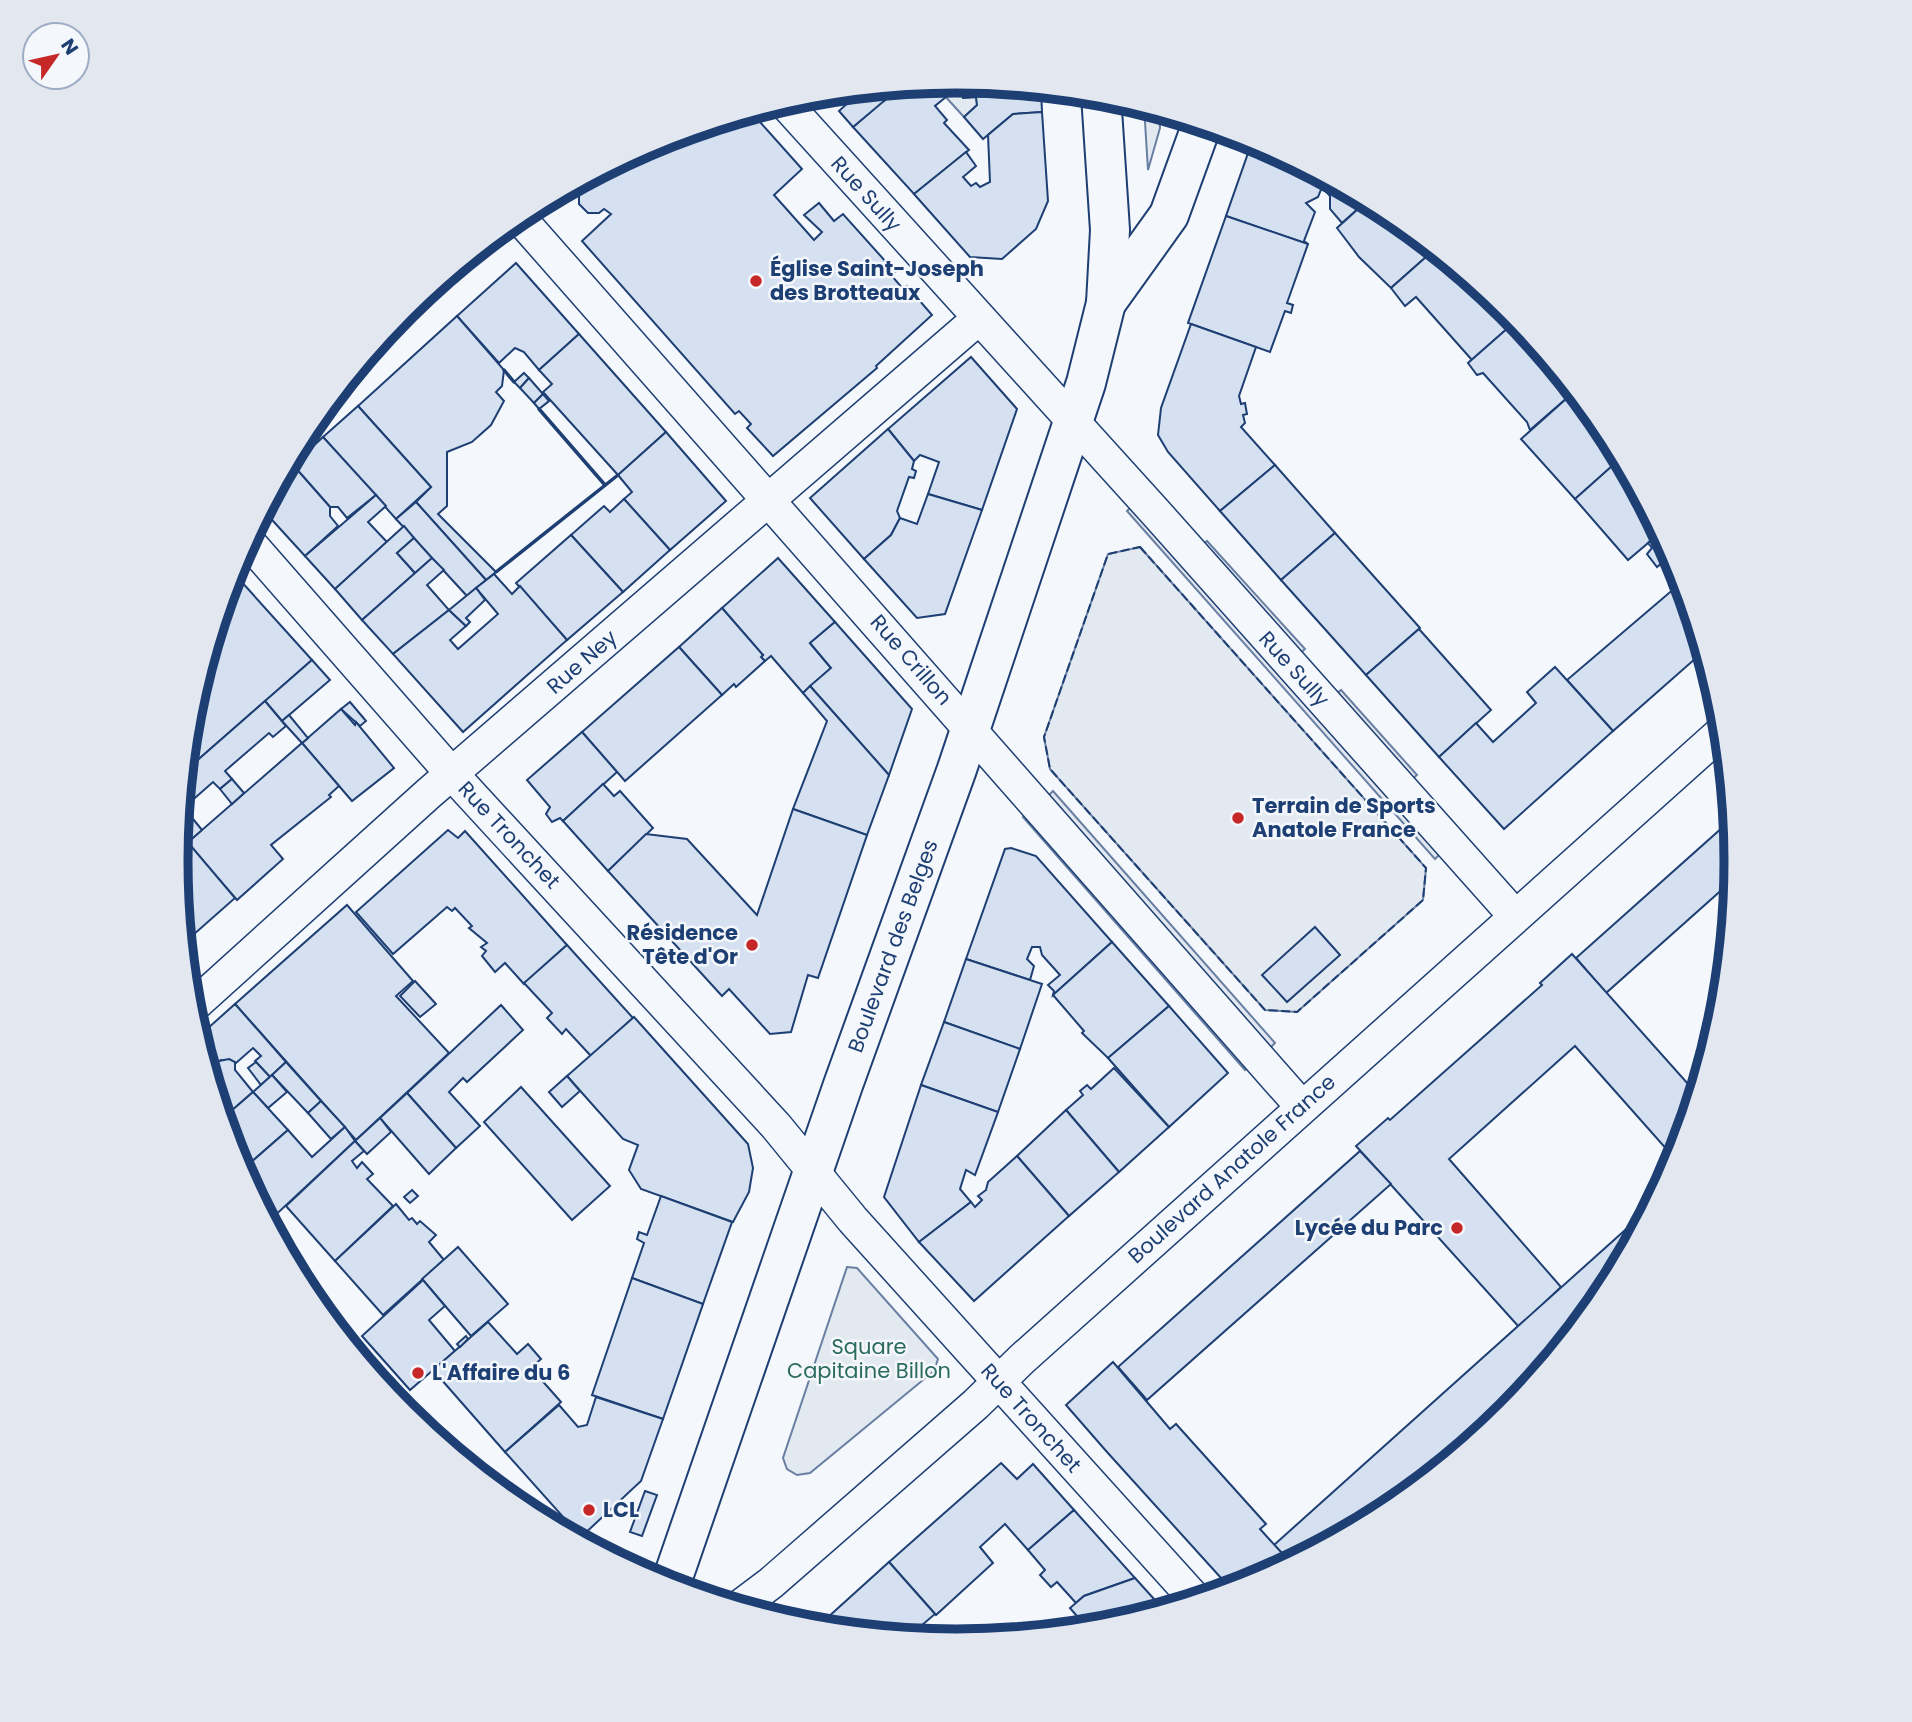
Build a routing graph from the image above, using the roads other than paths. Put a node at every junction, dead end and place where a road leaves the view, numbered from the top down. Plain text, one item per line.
1 (1102, 107) edge
2 (792, 111) edge
3 (1199, 133) edge
4 (526, 225) edge
5 (1105, 303) junction
6 (978, 319) junction
7 (1074, 423) junction
8 (770, 501) junction
9 (254, 548) edge
10 (970, 729) junction
11 (1714, 739) edge
12 (452, 774) junction
13 (1515, 916) junction
14 (201, 999) edge
15 (1302, 1107) junction
16 (813, 1170) junction
17 (999, 1382) junction
18 (674, 1575) edge
19 (1189, 1592) edge
20 (748, 1600) edge

1 - 5 main road, Boulevard des Belges
2 - 6 street, Rue Sully
3 - 5 main road, Boulevard des Belges
4 - 8 street, Rue Crillon
5 - 7 main road, Boulevard des Belges
6 - 7 street, Rue Sully
6 - 8 street, Rue Ney
7 - 10 main road, Boulevard des Belges
7 - 13 street, Rue Sully
8 - 10 street, Rue Crillon
8 - 12 street, Rue Ney
9 - 12 street, Rue Tronchet
10 - 15 street, Rue Crillon
10 - 16 main road, Boulevard des Belges
11 - 13 street, Boulevard Anatole France
12 - 14 street, Rue Ney
12 - 16 street, Rue Tronchet
13 - 15 street, Boulevard Anatole France
15 - 17 street, Boulevard Anatole France
16 - 17 street, Rue Tronchet
16 - 18 main road, Boulevard des Belges
17 - 19 street, Rue Tronchet
17 - 20 street, Boulevard Anatole France

